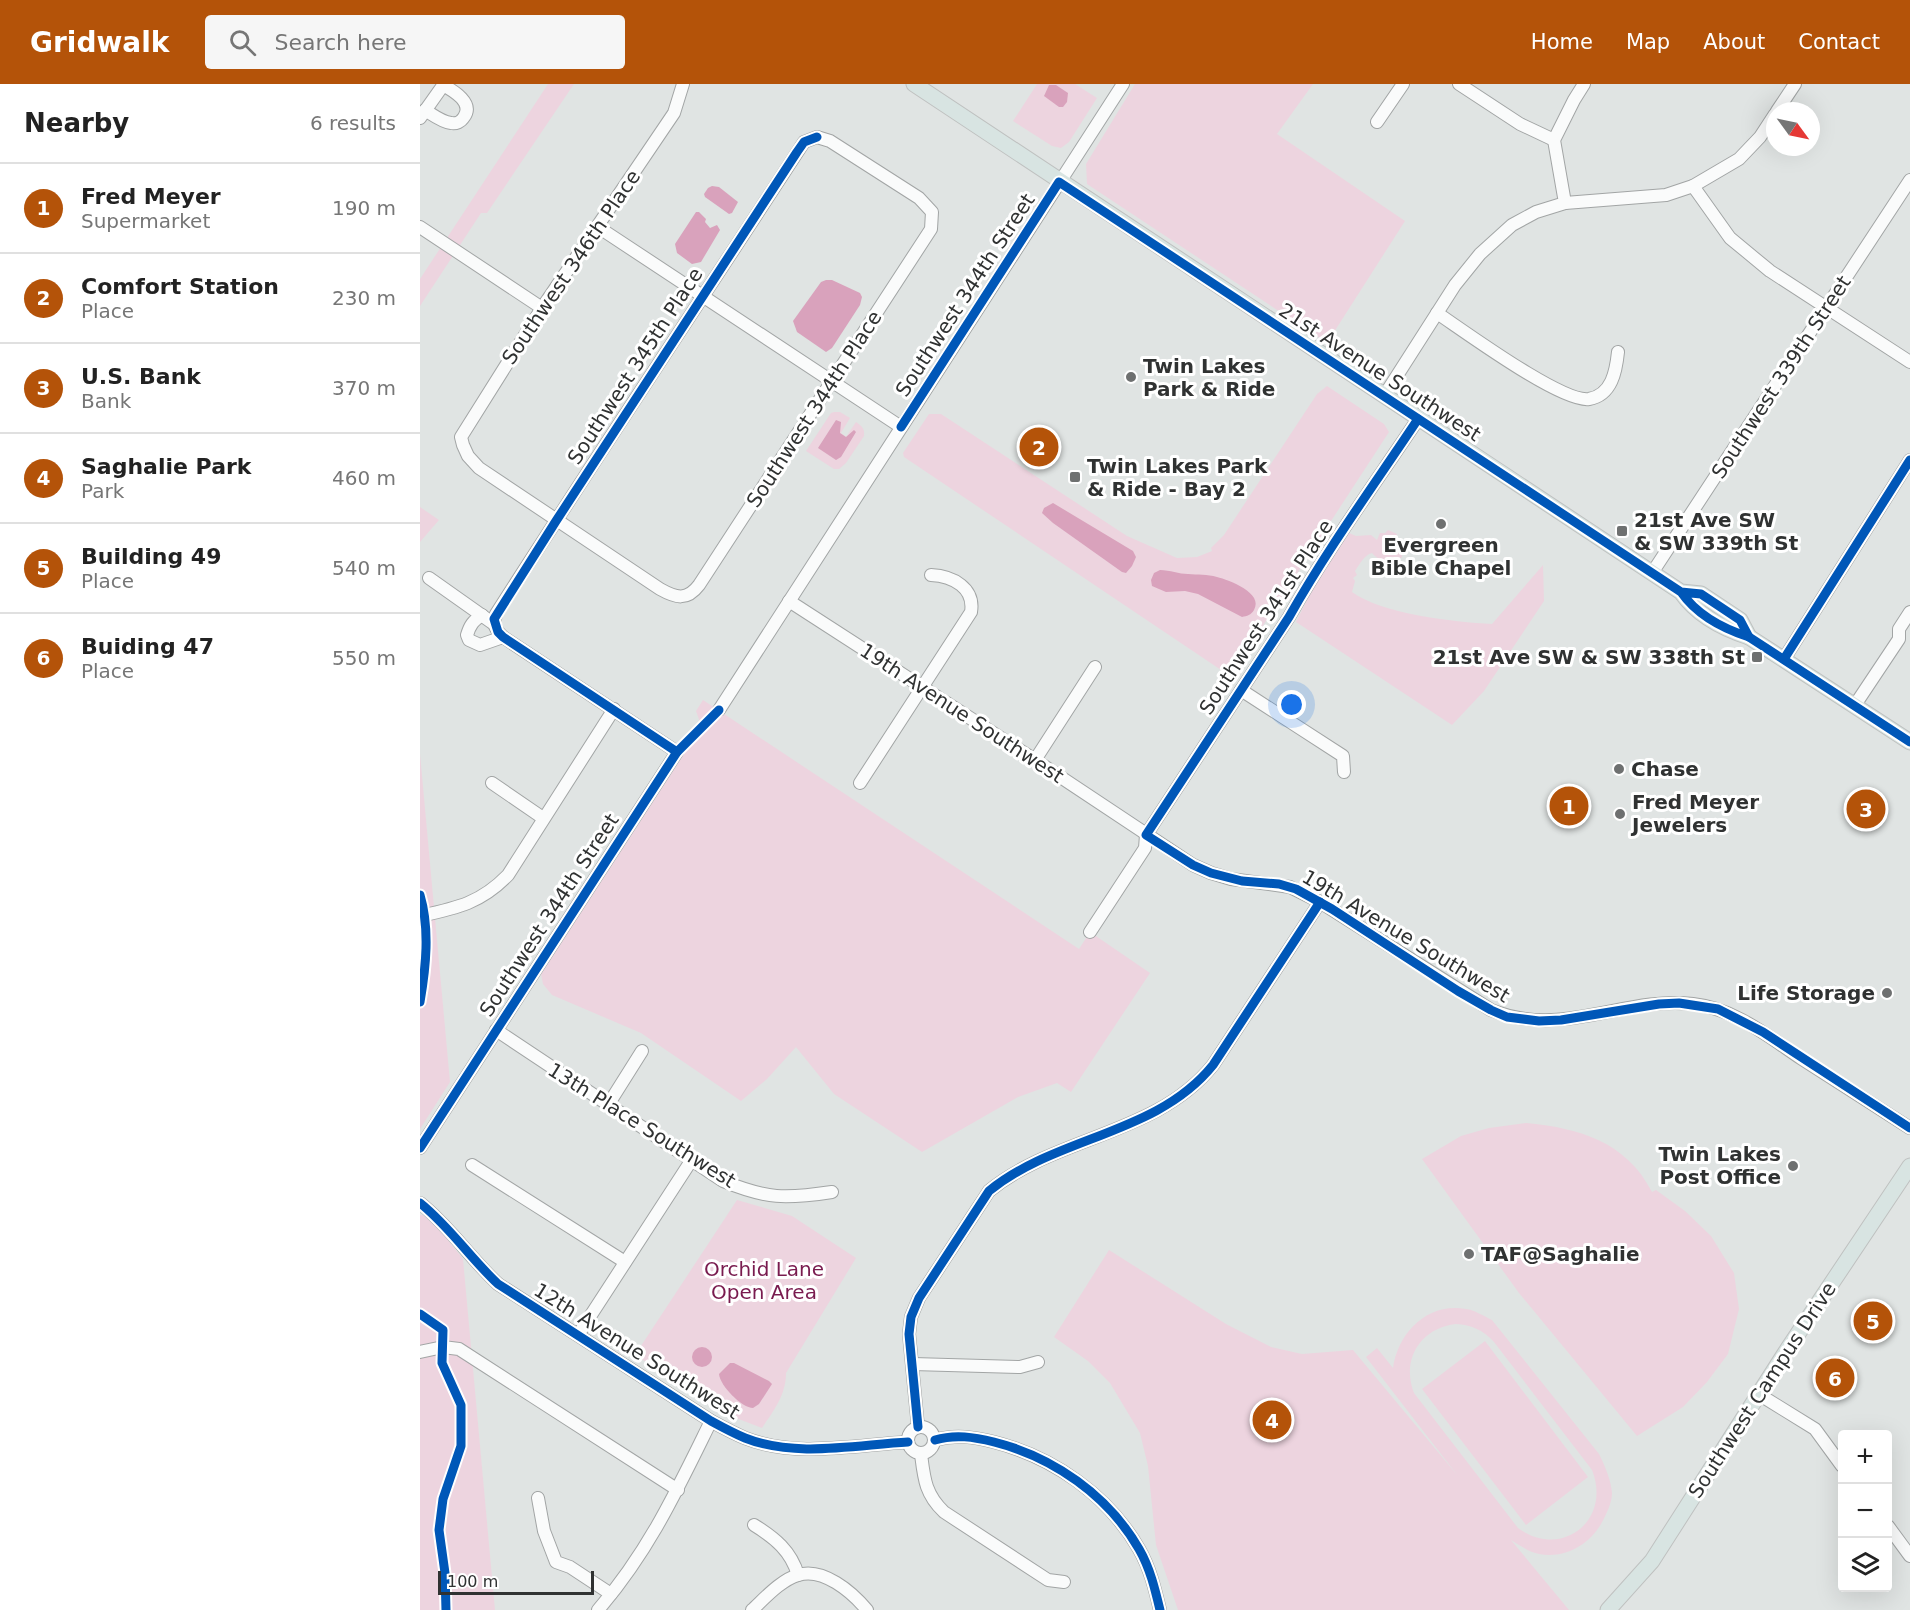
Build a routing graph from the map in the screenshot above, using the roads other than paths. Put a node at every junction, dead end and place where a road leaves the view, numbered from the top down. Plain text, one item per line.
1 (444, 84) edge
2 (683, 84) edge
3 (914, 84) edge
4 (1124, 84) edge
5 (1403, 84) edge
6 (1459, 84) edge
7 (1584, 84) edge
8 (1795, 84) edge
9 (1783, 102) edge
10 (423, 114) edge
11 (1377, 122) dead end
12 (1766, 128) edge
13 (817, 137) joint
14 (1554, 140) junction
15 (1910, 180) edge
16 (1059, 182) junction
17 (1693, 186) junction
18 (1565, 203) junction
19 (420, 227) edge
20 (598, 227) junction
21 (702, 296) junction
22 (1827, 308) junction
23 (542, 309) junction
24 (1437, 313) junction
25 (1618, 352) dead end
26 (1910, 362) edge
27 (831, 381) junction
28 (1384, 396) junction
29 (1418, 419) junction
30 (901, 427) junction
31 (1910, 460) edge
32 (556, 521) junction
33 (1652, 573) junction
34 (932, 575) dead end
35 (429, 578) dead end
36 (789, 601) junction
37 (1910, 612) edge
38 (482, 615) junction
39 (494, 624) junction
40 (503, 637) junction
41 (1784, 659) junction
42 (1095, 667) dead end
43 (922, 687) junction
44 (1241, 690) junction
45 (1855, 705) junction
46 (614, 709) junction
47 (719, 710) dead end
48 (1910, 742) edge
49 (1035, 760) junction
50 (1344, 772) dead end
51 (492, 783) dead end
52 (860, 783) dead end
53 (543, 818) junction
54 (1146, 835) junction
55 (1320, 902) junction
56 (420, 916) edge
57 (1090, 932) dead end
58 (496, 1030) junction
59 (642, 1052) dead end
60 (608, 1105) junction
61 (1910, 1128) edge
62 (420, 1148) edge
63 (691, 1161) junction
64 (472, 1165) dead end
65 (1910, 1166) edge
66 (832, 1192) dead end
67 (420, 1203) edge
68 (625, 1262) junction
69 (578, 1335) junction
70 (424, 1351) edge
71 (1038, 1362) dead end
72 (913, 1364) junction
73 (1760, 1395) junction
74 (711, 1421) junction
75 (918, 1427) junction
76 (934, 1440) junction
77 (908, 1442) junction
78 (921, 1454) junction
79 (1838, 1461) edge
80 (678, 1490) junction
81 (538, 1498) dead end
82 (754, 1525) dead end
83 (1892, 1533) edge
84 (1910, 1556) edge
85 (798, 1575) junction
86 (1064, 1582) dead end
87 (611, 1594) junction
88 (598, 1610) edge
89 (752, 1610) edge
90 (867, 1610) edge
91 (1160, 1610) edge
92 (1608, 1610) edge

1 - 10 street
1 - 10 street
2 - 20 street, Southwest 346th Place
3 - 16 main road, 21st Avenue Southwest
4 - 16 street, Southwest 344th Street
5 - 11 street
6 - 14 street
7 - 14 street
8 - 9 street
12 - 17 street
13 - 21 street, Southwest 345th Place
13 - 27 street, Southwest 344th Place
14 - 18 street
15 - 22 street, Southwest 339th Street
16 - 28 main road, 21st Avenue Southwest
16 - 30 street, Southwest 344th Street
17 - 18 street
17 - 22 street
18 - 24 street
19 - 23 street
20 - 21 street
20 - 23 street, Southwest 346th Place
21 - 27 street
21 - 32 street, Southwest 345th Place
22 - 26 street
22 - 33 street, Southwest 339th Street
23 - 32 street, Southwest 346th Place
24 - 25 street
24 - 28 street
27 - 30 street
27 - 32 street, Southwest 344th Place
28 - 29 main road, 21st Avenue Southwest
29 - 33 main road, 21st Avenue Southwest
29 - 44 street, Southwest 341st Place
30 - 36 street, Southwest 344th Street
31 - 41 street
32 - 39 street, Southwest 345th Place
33 - 41 main road, 21st Avenue Southwest
34 - 43 street
35 - 38 street
36 - 43 street, 19th Avenue Southwest
36 - 47 street, Southwest 344th Street
37 - 45 street
38 - 39 street
38 - 40 street
39 - 40 street
40 - 46 street
41 - 45 main road, 21st Avenue Southwest
42 - 49 street
43 - 49 street, 19th Avenue Southwest
43 - 52 street
44 - 50 street
44 - 54 street, Southwest 341st Place
45 - 48 main road, 21st Avenue Southwest
46 - 53 street
46 - 58 street, Southwest 344th Street
49 - 54 street, 19th Avenue Southwest
51 - 53 street
53 - 56 street
54 - 55 street, 19th Avenue Southwest
54 - 57 street, Southwest 341st Place
55 - 61 street, 19th Avenue Southwest
55 - 72 street
58 - 60 street, 13th Place Southwest
58 - 62 street, Southwest 344th Street
59 - 60 street
60 - 63 street, 13th Place Southwest
63 - 66 street, 13th Place Southwest
63 - 68 street
64 - 68 street
65 - 73 main road, Southwest Campus Drive
67 - 69 street, 12th Avenue Southwest
68 - 69 street
69 - 74 street, 12th Avenue Southwest
70 - 80 street
71 - 72 street
72 - 75 street
73 - 79 street
73 - 92 main road, Southwest Campus Drive
74 - 77 street, 12th Avenue Southwest
74 - 80 street
75 - 76 street
75 - 77 street
76 - 78 street
76 - 91 street
77 - 78 street
78 - 86 street
80 - 87 street
81 - 87 street
82 - 85 street
83 - 84 street
85 - 89 street
85 - 90 street
87 - 88 street

